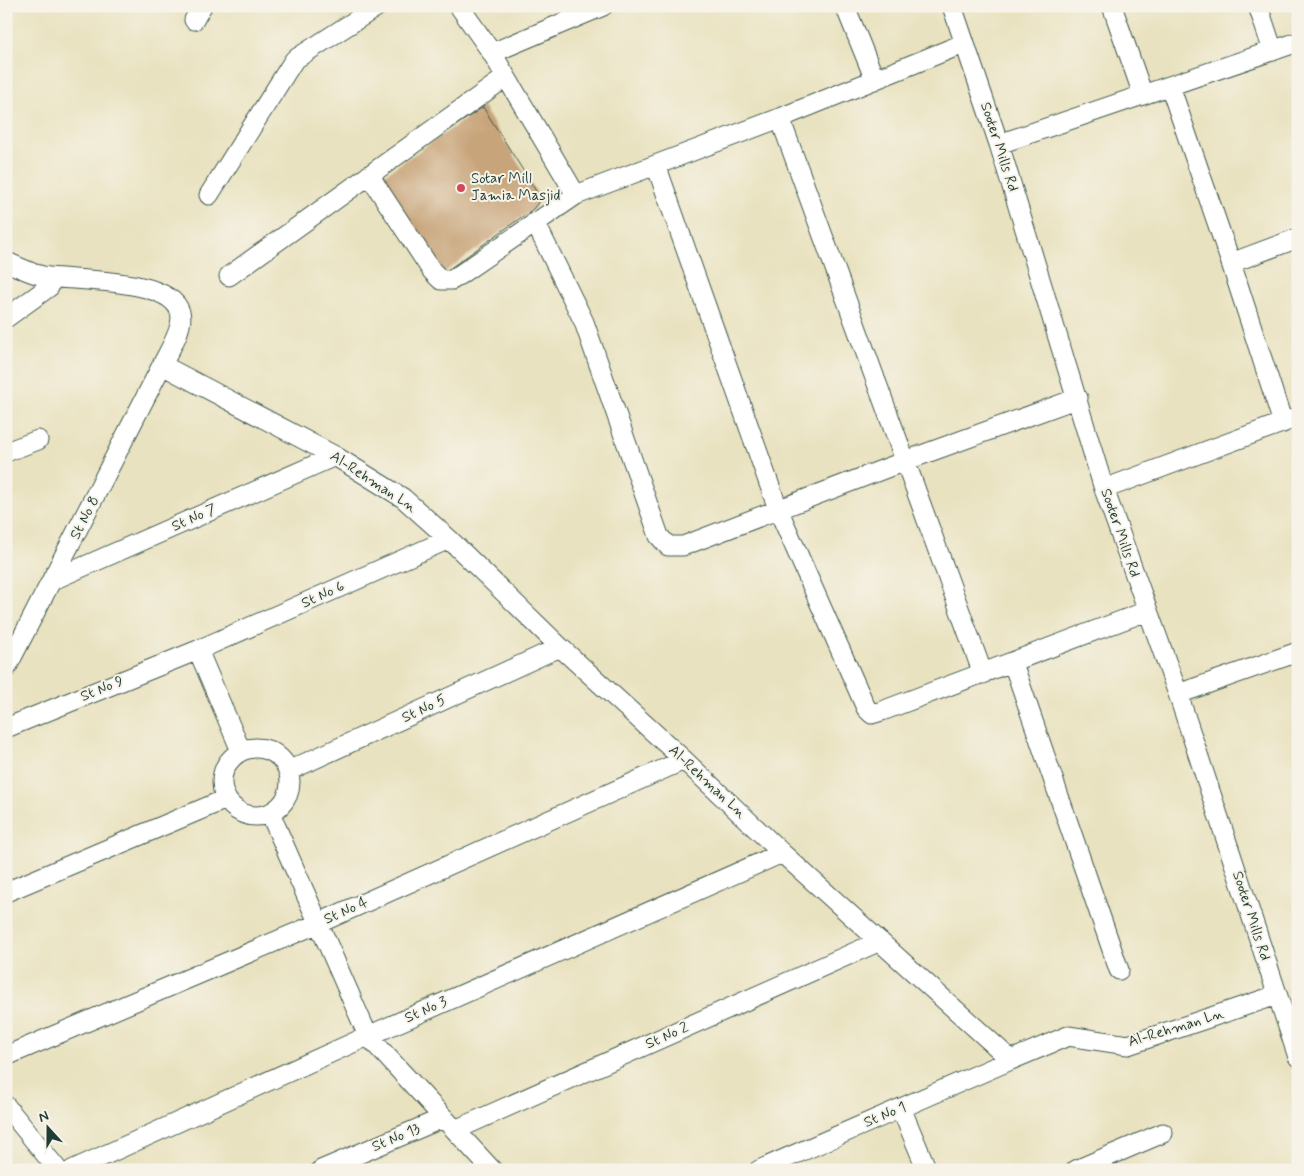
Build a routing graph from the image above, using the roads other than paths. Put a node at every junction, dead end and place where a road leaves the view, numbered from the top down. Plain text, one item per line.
1 (378, 6) edge
2 (459, 6) edge
3 (603, 6) edge
4 (845, 6) edge
5 (952, 6) edge
6 (1112, 6) edge
7 (1258, 6) edge
8 (1298, 42) edge
9 (965, 44) junction
10 (1273, 51) junction
11 (492, 53) junction
12 (506, 77) junction
13 (875, 80) junction
14 (1170, 86) junction
15 (1143, 95) junction
16 (780, 118) junction
17 (999, 144) junction
18 (656, 166) junction
19 (369, 175) junction
20 (209, 195) dead end
21 (576, 196) junction
22 (535, 222) junction
23 (1298, 238) edge
24 (6, 262) edge
25 (1231, 263) junction
26 (230, 276) dead end
27 (47, 277) junction
28 (6, 318) edge
29 (162, 365) junction
30 (1078, 398) junction
31 (1290, 420) edge
32 (38, 440) dead end
33 (6, 452) edge
34 (335, 456) junction
35 (905, 461) junction
36 (1104, 489) junction
37 (778, 510) junction
38 (449, 539) junction
39 (53, 580) junction
40 (1147, 611) junction
41 (560, 647) junction
42 (198, 650) junction
43 (1298, 652) edge
44 (1014, 663) junction
45 (6, 669) edge
46 (983, 674) junction
47 (1178, 694) junction
48 (6, 728) edge
49 (241, 751) junction
50 (684, 760) junction
51 (288, 771) junction
52 (226, 799) junction
53 (270, 813) junction
54 (782, 853) junction
55 (6, 892) edge
56 (319, 923) junction
57 (880, 941) junction
58 (1119, 970) dead end
59 (1277, 994) junction
60 (368, 1036) junction
61 (6, 1056) edge
62 (1298, 1057) edge
63 (1011, 1060) junction
64 (6, 1106) edge
65 (901, 1108) junction
66 (449, 1124) junction
67 (1163, 1133) dead end
68 (58, 1170) edge
69 (72, 1170) edge
70 (321, 1170) edge
71 (492, 1170) edge
72 (759, 1170) edge
73 (927, 1170) edge
74 (1076, 1170) edge

1 - 20 street
2 - 11 street
3 - 11 street
4 - 13 street
5 - 9 street, Sooter Mills Rd
6 - 15 street
7 - 10 street
8 - 10 street
9 - 13 street
9 - 17 street, Sooter Mills Rd
10 - 14 street
11 - 12 street
12 - 19 street
12 - 21 street
13 - 16 street
14 - 15 street
14 - 25 street
15 - 17 street
16 - 18 street
16 - 35 street
17 - 30 street, Sooter Mills Rd
18 - 21 street
18 - 37 street
19 - 22 street
19 - 26 street
21 - 22 street
22 - 37 street
23 - 25 street
24 - 27 street
25 - 31 street
27 - 28 street
27 - 29 street, St No 8
29 - 34 street, Al-Rehman Ln
29 - 39 street, St No 8
30 - 35 street
30 - 36 street, Sooter Mills Rd
31 - 36 street
32 - 33 street
34 - 38 street, Al-Rehman Ln
34 - 39 street, St No 7
35 - 37 street
35 - 46 street
36 - 40 street, Sooter Mills Rd
37 - 46 street
38 - 41 street, Al-Rehman Ln
38 - 42 street, St No 6
39 - 45 street, St No 8
40 - 44 street
40 - 47 street, Sooter Mills Rd
41 - 50 street, Al-Rehman Ln
41 - 51 street, St No 5
42 - 48 street, St No 9
42 - 49 street
43 - 47 street
44 - 46 street
44 - 58 street
47 - 59 street, Sooter Mills Rd
49 - 51 street
49 - 52 street
50 - 54 street, Al-Rehman Ln
50 - 56 street, St No 4
51 - 53 street
52 - 53 street
52 - 55 street
53 - 56 street
54 - 57 street, Al-Rehman Ln
54 - 60 street, St No 3
56 - 60 street
56 - 61 street, St No 4
57 - 63 street, Al-Rehman Ln
57 - 66 street, St No 2
59 - 62 street, Sooter Mills Rd
59 - 63 street, Al-Rehman Ln
60 - 66 street
60 - 69 street, St No 3
63 - 65 street, St No 1
64 - 68 street
65 - 72 street, St No 1
65 - 73 street
66 - 70 street, St No 13
66 - 71 street
67 - 74 street

